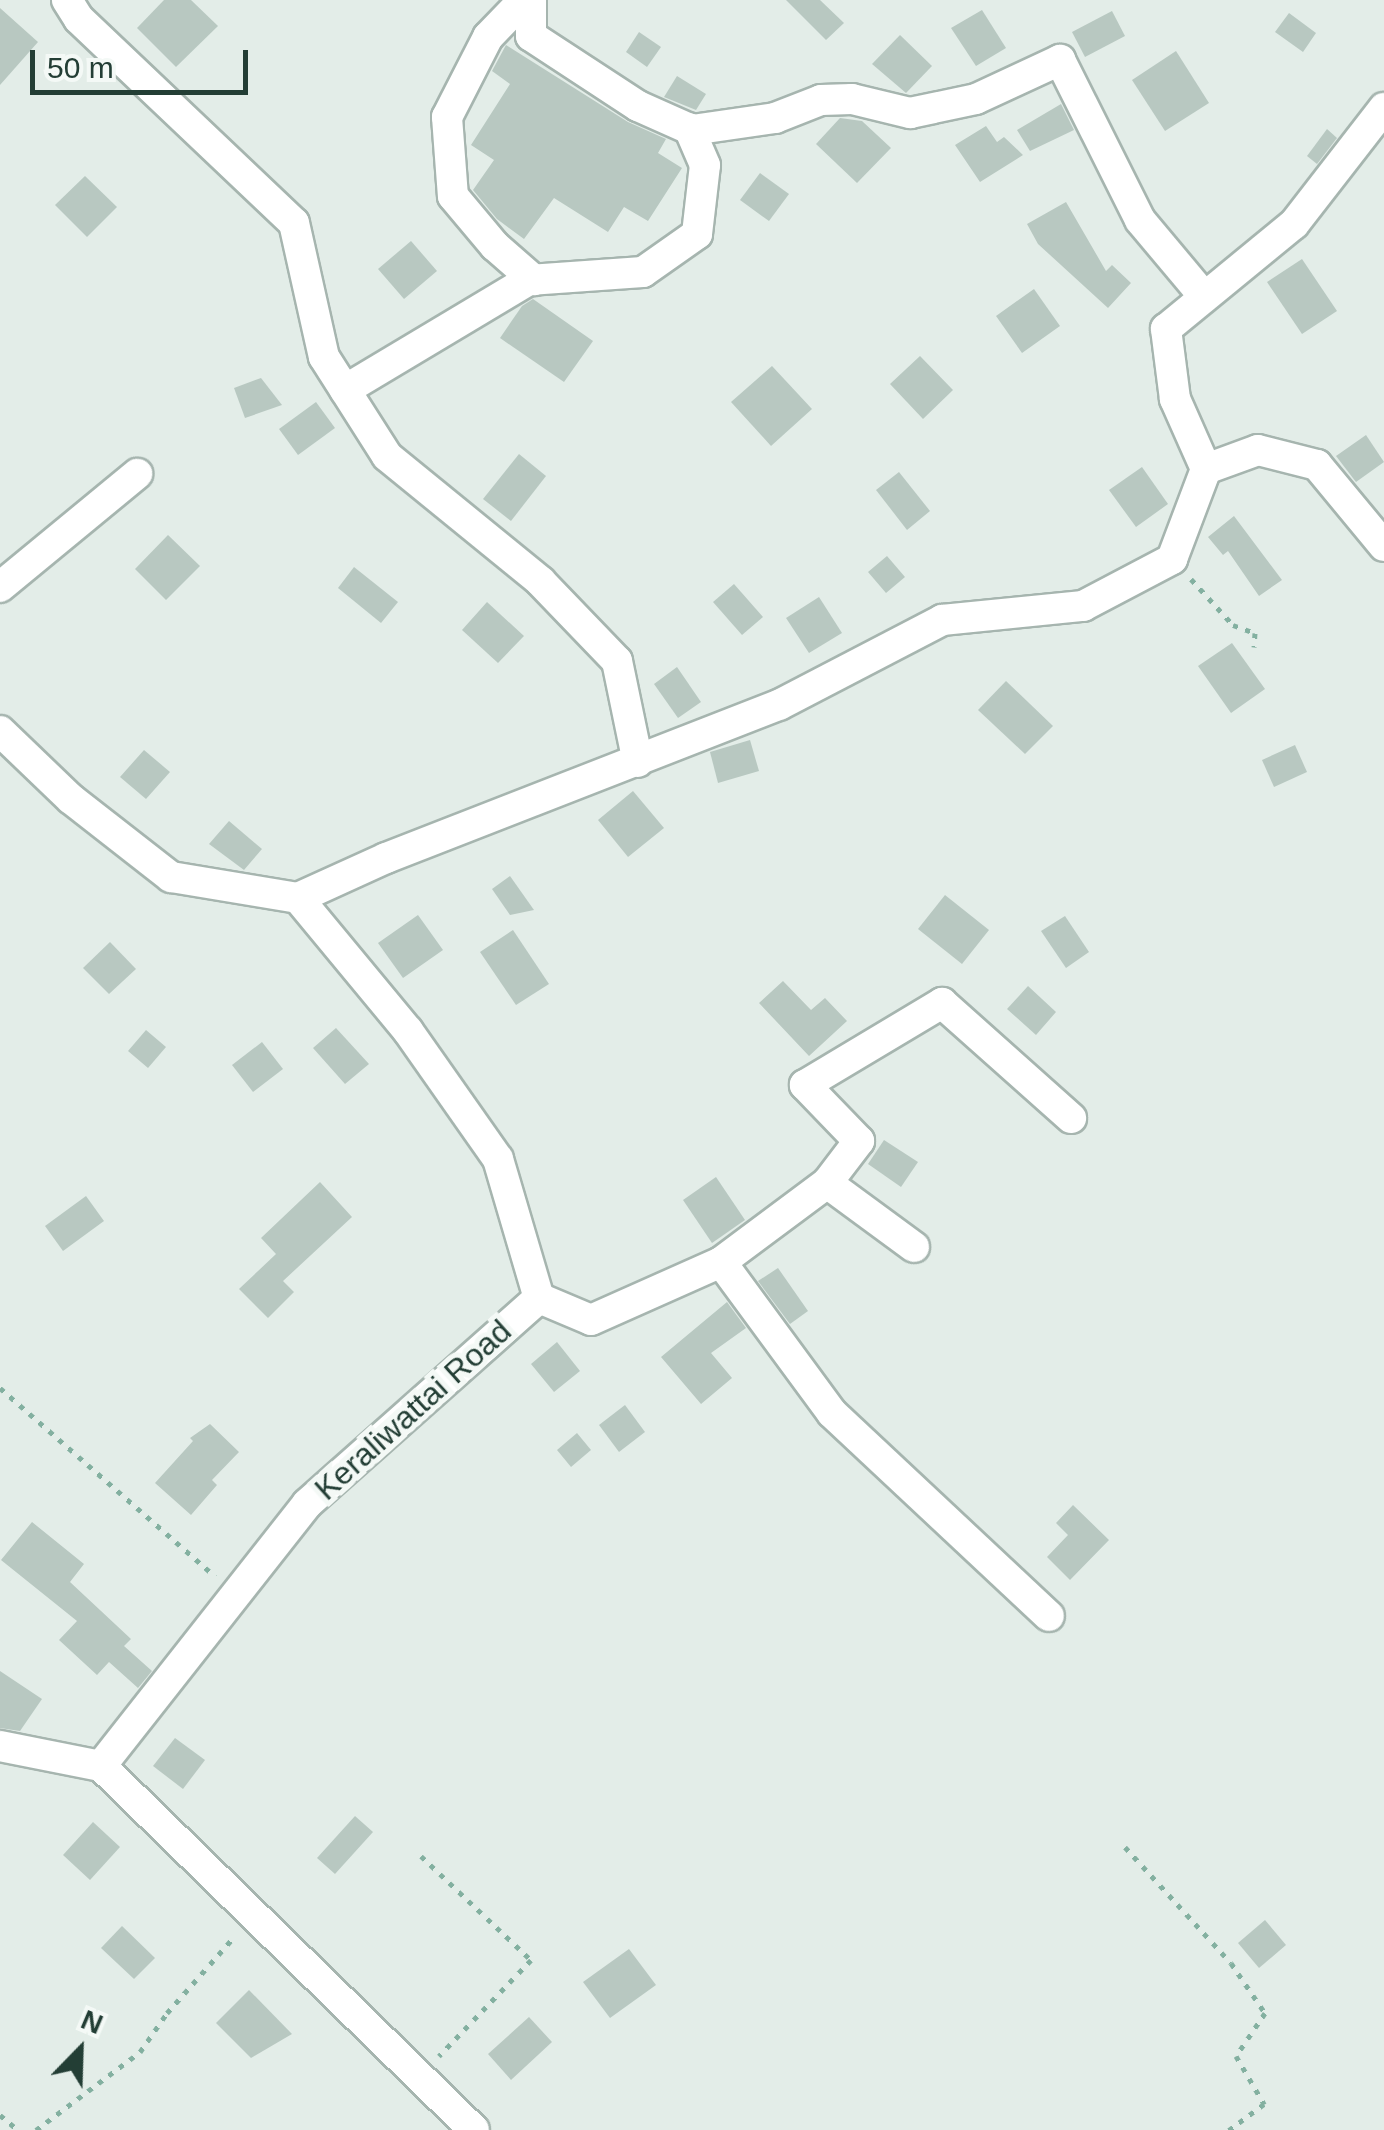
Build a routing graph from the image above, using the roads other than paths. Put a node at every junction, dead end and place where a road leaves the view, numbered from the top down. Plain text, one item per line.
1 (67, 0) edge
2 (531, 5) edge
3 (1384, 108) edge
4 (689, 128) junction
5 (534, 280) junction
6 (1203, 295) junction
7 (344, 390) junction
8 (1206, 469) junction
9 (137, 474) dead end
10 (1384, 546) edge
11 (0, 587) edge
12 (0, 731) edge
13 (638, 762) junction
14 (298, 898) junction
15 (1071, 1118) dead end
16 (827, 1183) junction
17 (914, 1247) dead end
18 (721, 1262) junction
19 (539, 1298) junction
20 (1049, 1616) dead end
21 (0, 1746) edge
22 (102, 1766) junction
23 (474, 2130) edge

1 - 7 street
2 - 4 street
2 - 5 street
3 - 6 street
4 - 5 street
4 - 6 street
5 - 7 street
6 - 8 street
7 - 13 street
8 - 10 street
8 - 13 street
9 - 11 street
12 - 14 street
13 - 14 street
14 - 19 street, Keraliwattai Road
15 - 16 street
16 - 17 street
16 - 18 street
18 - 19 street
18 - 20 street
19 - 22 street, Keraliwattai Road
21 - 22 street
22 - 23 street

